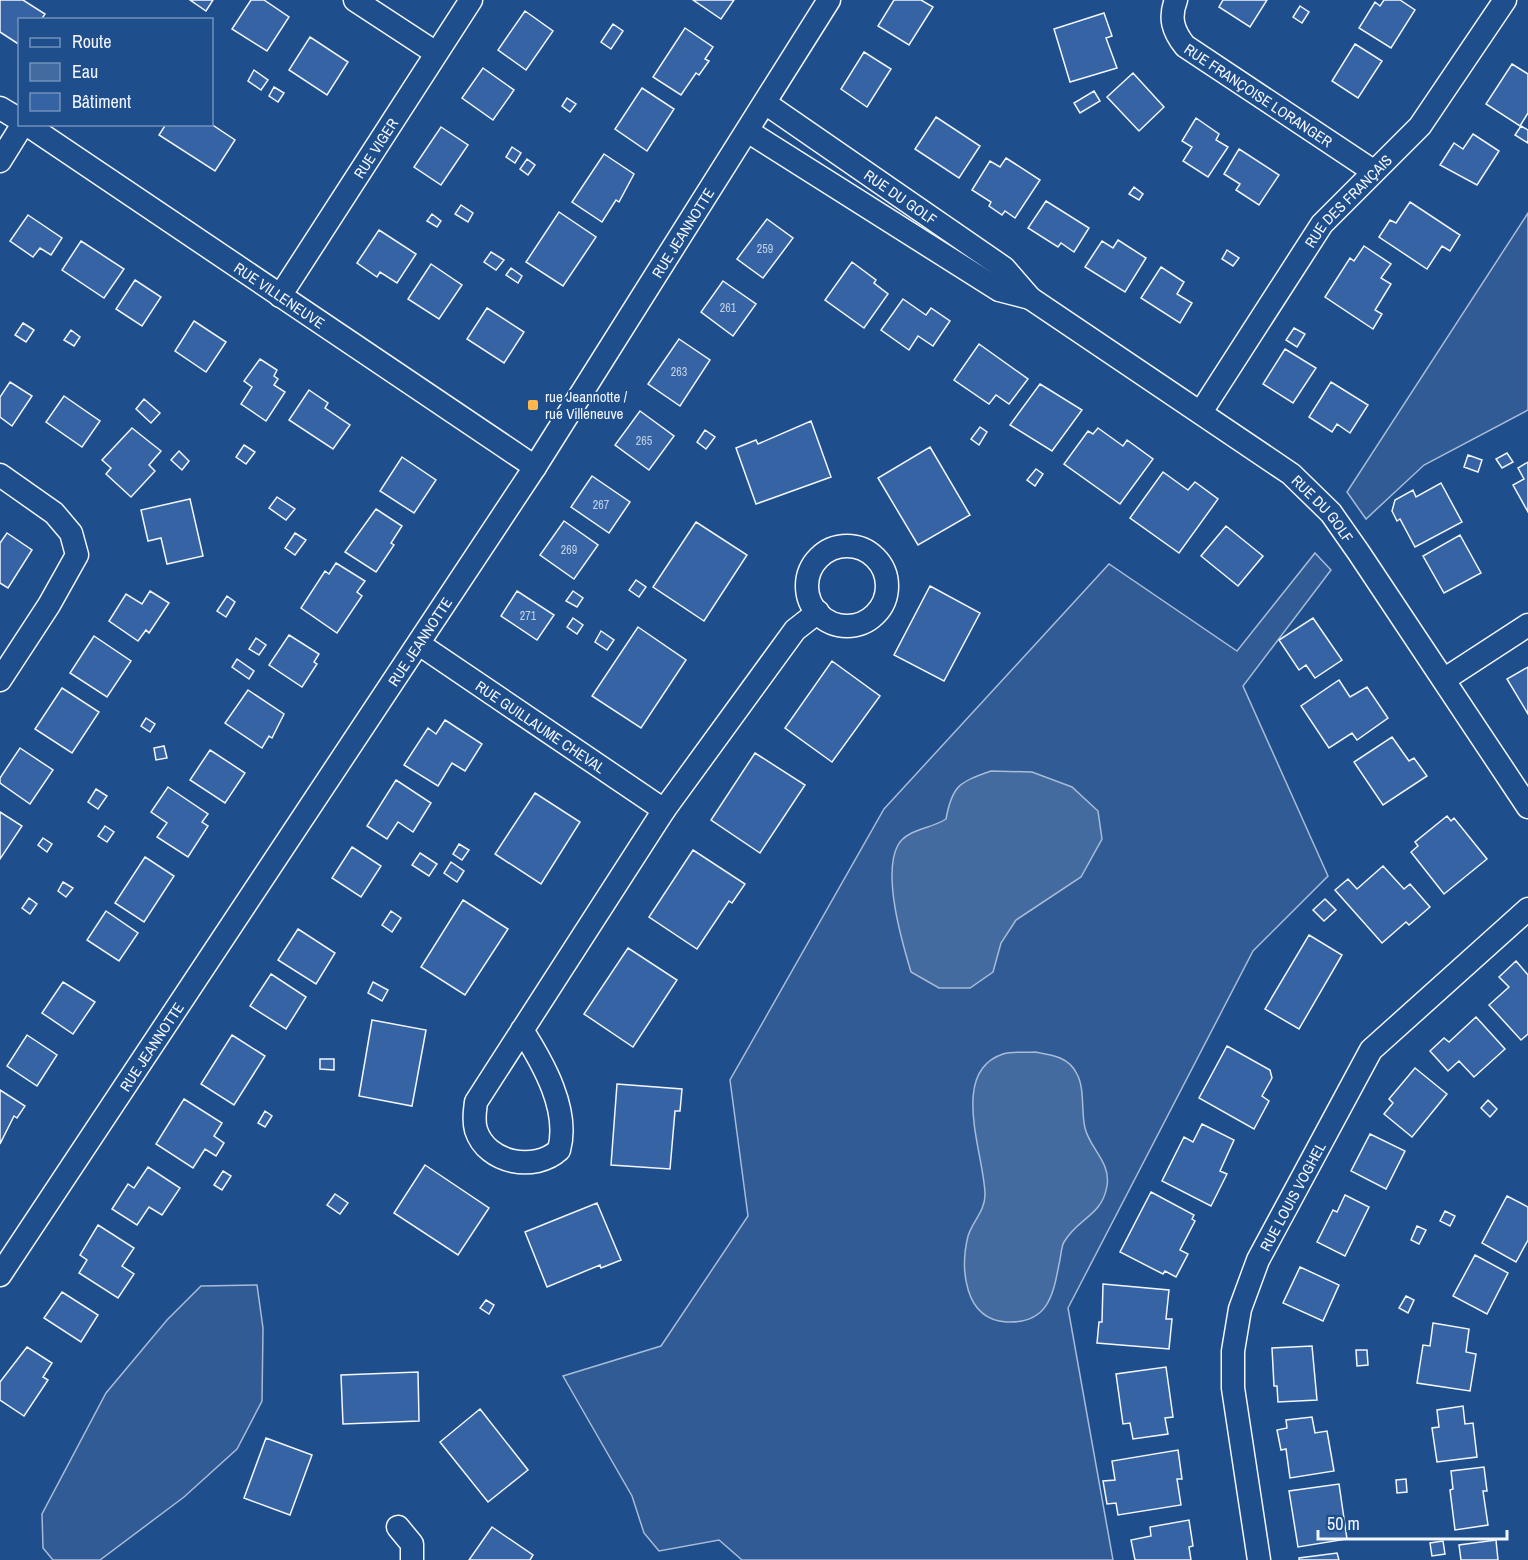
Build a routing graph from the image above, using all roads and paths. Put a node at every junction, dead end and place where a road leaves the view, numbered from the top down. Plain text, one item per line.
1 (355, 0) edge
2 (471, 0) edge
3 (829, 0) edge
4 (1176, 0) edge
5 (1505, 0) edge
6 (436, 53) junction
7 (765, 103) junction
8 (0, 108) edge
9 (18, 119) edge
10 (23, 126) edge
11 (27, 126) edge
12 (748, 132) junction
13 (0, 161) edge
14 (1373, 171) junction
15 (280, 296) junction
16 (1030, 298) junction
17 (1201, 412) junction
18 (535, 467) junction
19 (0, 475) edge
20 (818, 612) dead end
21 (1528, 625) edge
22 (419, 644) junction
23 (1445, 679) junction
24 (0, 680) edge
25 (1528, 807) edge
26 (664, 810) junction
27 (1528, 909) edge
28 (522, 1030) junction
29 (0, 1275) edge
30 (398, 1527) dead end
31 (412, 1560) edge
32 (1259, 1560) edge

1 - 6 street
2 - 6 street, RUE VIGER
3 - 7 street, RUE JEANNOTTE
4 - 14 street, RUE FRANÇOISE LORANGER
5 - 14 street, RUE DES FRANÇAIS
6 - 15 street, RUE VIGER
7 - 12 street, RUE JEANNOTTE
7 - 16 street, RUE DU GOLF
8 - 9 street
10 - 13 street
11 - 15 street, RUE VILLENEUVE
12 - 16 street, RUE DU GOLF
12 - 18 street, RUE JEANNOTTE
14 - 17 street, RUE DES FRANÇAIS
15 - 18 street, RUE VILLENEUVE
16 - 17 street, RUE DU GOLF
17 - 23 street, RUE DU GOLF
18 - 22 street, RUE JEANNOTTE
19 - 24 street
20 - 26 street
21 - 23 street
22 - 26 street, RUE GUILLAUME CHEVAL
22 - 29 street, RUE JEANNOTTE
23 - 25 street, RUE DU GOLF
26 - 28 street
27 - 32 street, RUE LOUIS VOGHEL
28 - 28 street
30 - 31 street

